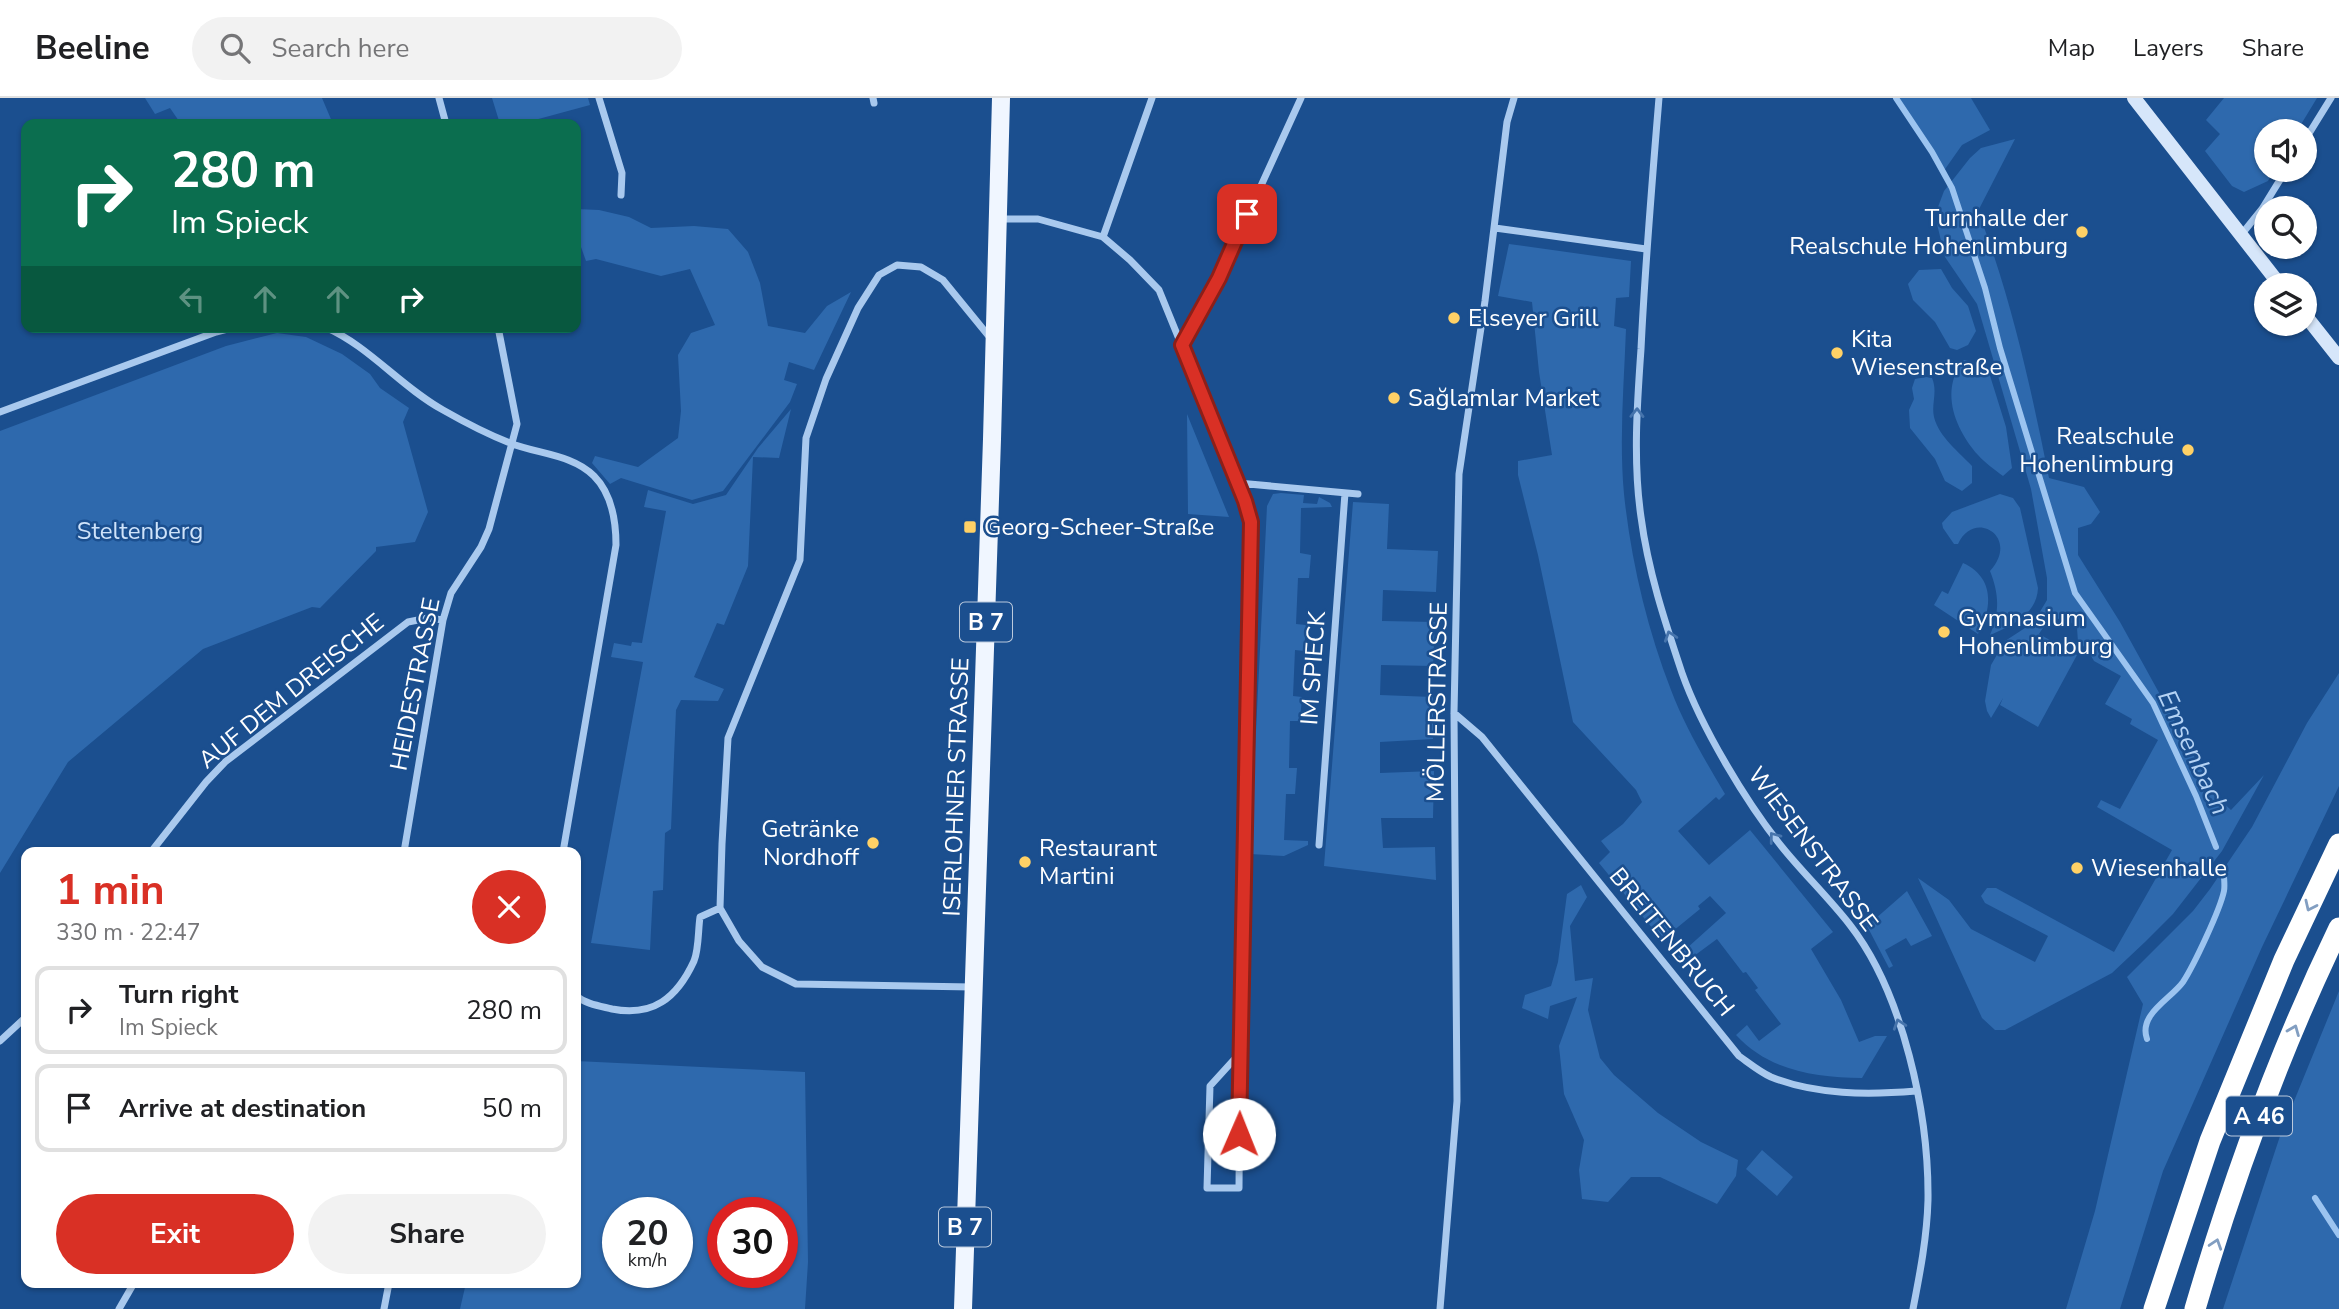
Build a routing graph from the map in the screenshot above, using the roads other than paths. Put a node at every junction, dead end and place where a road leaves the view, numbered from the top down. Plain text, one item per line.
1 (439, 98) edge
2 (599, 98) edge
3 (1001, 98) edge
4 (1152, 98) edge
5 (1301, 98) edge
6 (1514, 98) edge
7 (1659, 98) edge
8 (2134, 98) edge
9 (2335, 99) edge
10 (445, 119) edge
11 (2317, 123) edge
12 (2279, 182) edge
13 (621, 195) dead end
14 (999, 219) junction
15 (1495, 228) junction
16 (2241, 235) junction
17 (1103, 237) junction
18 (1646, 249) junction
19 (2271, 273) edge
20 (2317, 330) edge
21 (213, 333) edge
22 (336, 333) edge
23 (499, 333) edge
24 (994, 343) junction
25 (1182, 345) junction
26 (2339, 358) edge
27 (0, 412) edge
28 (511, 443) junction
29 (1238, 483) junction
30 (1345, 493) junction
31 (1358, 494) dead end
32 (443, 620) junction
33 (1454, 713) junction
34 (2339, 844) edge
35 (1319, 845) dead end
36 (155, 847) edge
37 (405, 847) edge
38 (564, 847) edge
39 (720, 908) junction
40 (2339, 928) edge
41 (975, 987) junction
42 (581, 998) edge
43 (21, 1022) edge
44 (0, 1041) edge
45 (1240, 1053) junction
46 (1916, 1090) junction
47 (131, 1288) edge
48 (388, 1288) edge
49 (118, 1309) edge
50 (384, 1309) edge
51 (963, 1309) edge
52 (1440, 1309) edge
53 (1913, 1309) edge
54 (2154, 1309) edge
55 (2195, 1309) edge

1 - 10 street
2 - 13 street
3 - 14 main road, ISERLOHNER STRASSE / B 7
4 - 17 street
5 - 25 street
6 - 15 street, MÖLLERSTRASSE
7 - 18 street, WIESENSTRASSE
8 - 16 street
9 - 11 street
12 - 16 street
14 - 17 street
14 - 24 main road, ISERLOHNER STRASSE / B 7
15 - 18 street
15 - 33 street, MÖLLERSTRASSE
16 - 19 street
17 - 25 street
46 -> 18 street, WIESENSTRASSE
20 - 26 street
21 - 27 street
22 - 28 street
23 - 28 street, HEIDESTRASSE
24 - 39 street
24 - 41 main road, ISERLOHNER STRASSE / B 7
25 - 29 street
28 - 32 street, HEIDESTRASSE
28 - 38 street
29 - 30 street
29 - 45 street
30 - 31 street
30 - 35 street, IM SPIECK
32 - 36 street, AUF DEM DREISCHE
32 - 37 street, HEIDESTRASSE
33 - 46 street, BREITENBRUCH
33 - 52 street, MÖLLERSTRASSE
34 -> 54 highway, A 46
39 - 41 street
39 - 42 street
55 -> 40 highway, A 46
41 - 51 main road, ISERLOHNER STRASSE / B 7
43 - 44 street
45 - 45 street
46 - 53 street, WIESENSTRASSE
47 - 49 street
48 - 50 street

